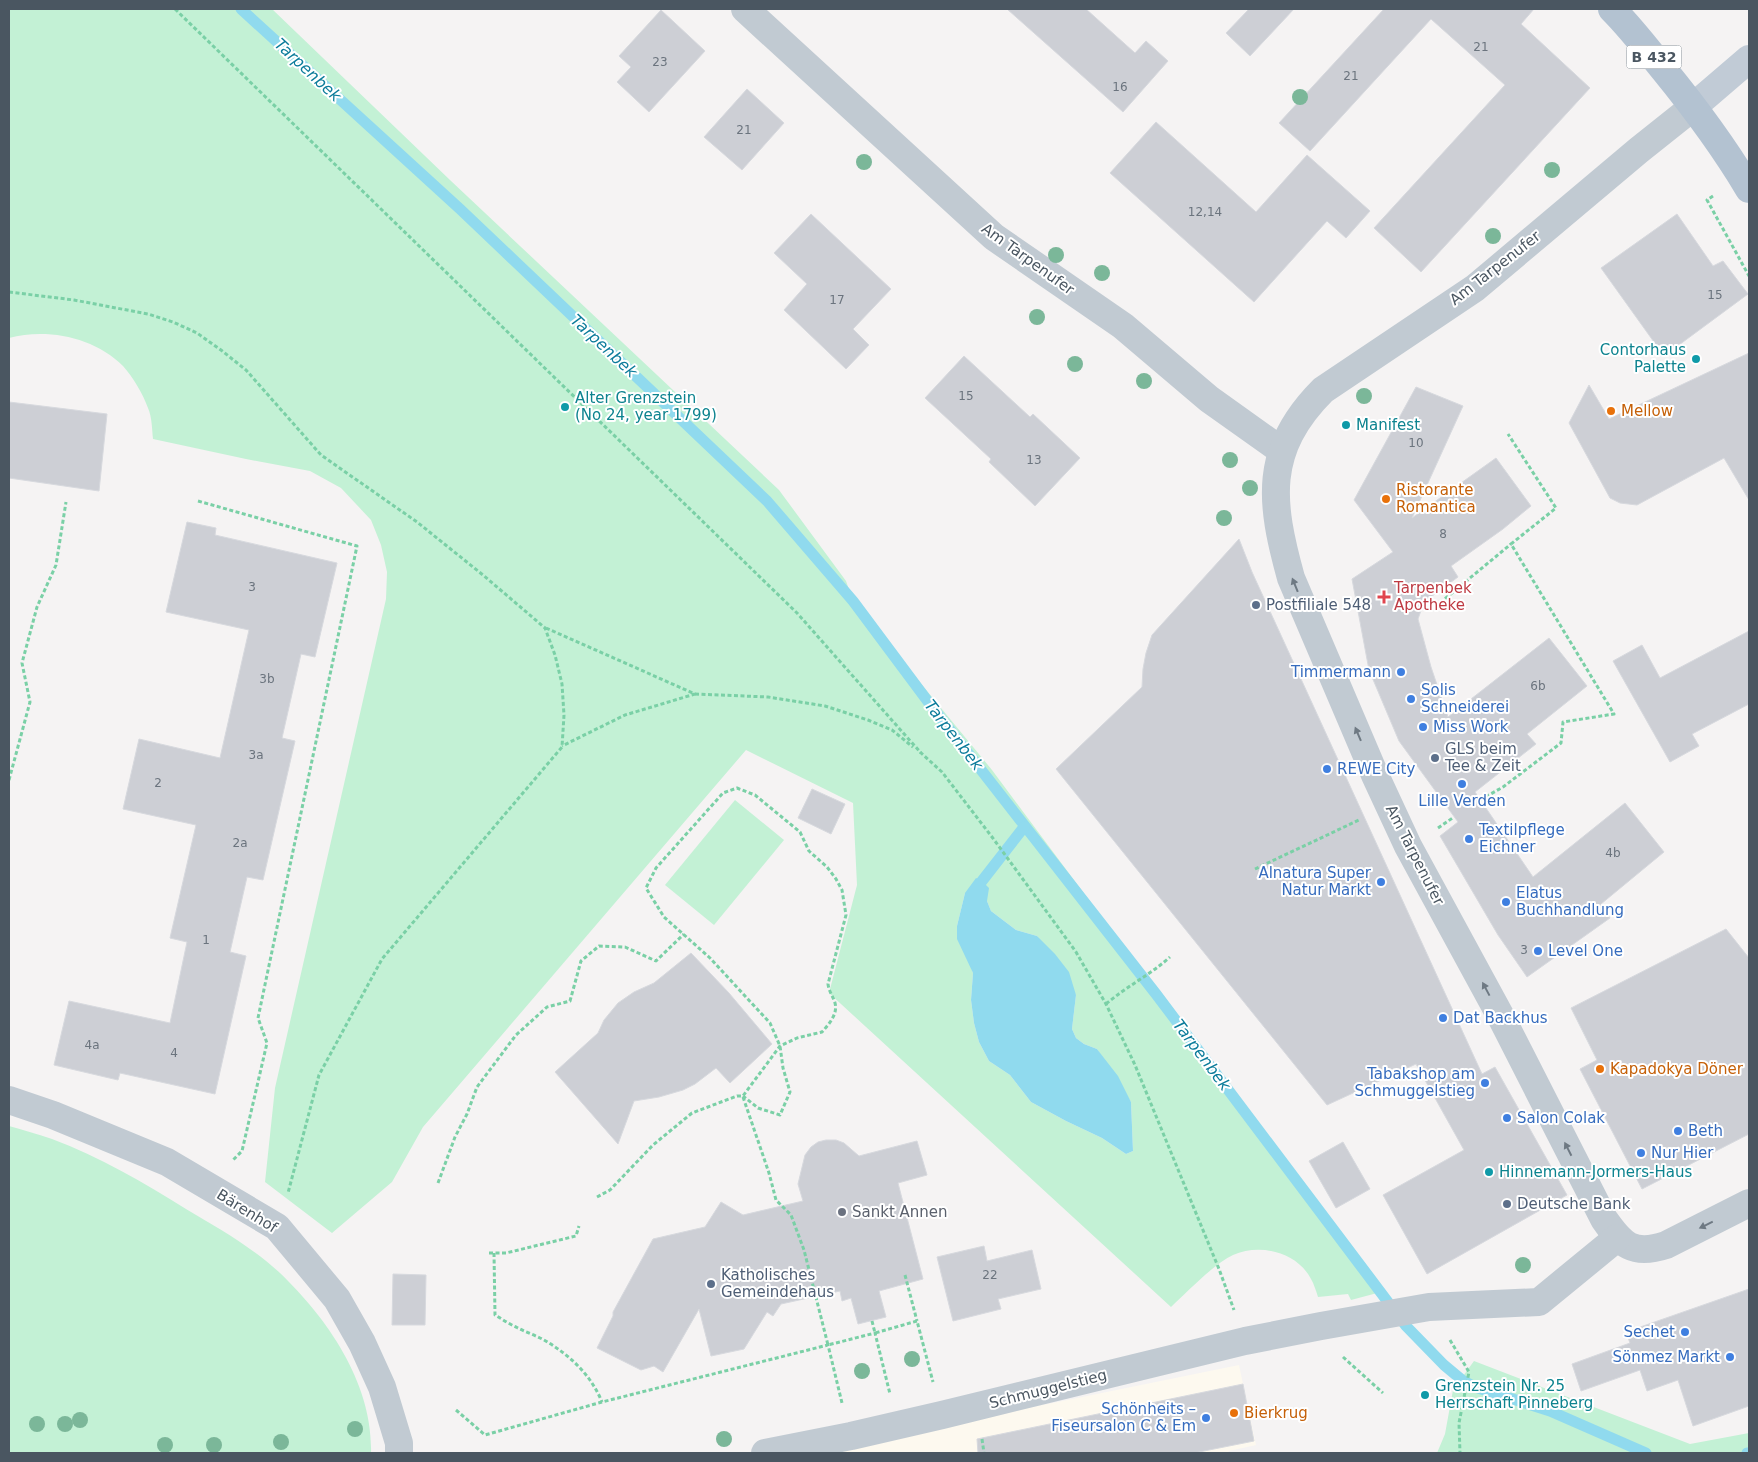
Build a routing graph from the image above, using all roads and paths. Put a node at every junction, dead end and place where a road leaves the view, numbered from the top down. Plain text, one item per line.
1 (175, 9) edge
2 (745, 9) edge
3 (1612, 9) edge
4 (1749, 59) edge
5 (1694, 107) junction
6 (1749, 189) edge
7 (1707, 200) dead end
8 (1749, 276) edge
9 (9, 292) edge
10 (1508, 434) dead end
11 (1282, 451) junction
12 (198, 501) dead end
13 (66, 502) dead end
14 (1512, 544) junction
15 (1435, 607) dead end
16 (545, 628) junction
17 (695, 694) junction
18 (562, 747) junction
19 (921, 752) junction
20 (9, 780) edge
21 (1480, 800) dead end
22 (1347, 826) dead end
23 (1255, 869) dead end
24 (684, 934) junction
25 (1170, 957) dead end
26 (1106, 1004) junction
27 (780, 1046) junction
28 (743, 1096) junction
29 (9, 1100) edge
30 (438, 1183) dead end
31 (208, 1187) junction
32 (597, 1197) dead end
33 (1749, 1203) edge
34 (579, 1226) dead end
35 (277, 1228) junction
36 (1617, 1238) junction
37 (905, 1275) dead end
38 (872, 1321) dead end
39 (917, 1321) junction
40 (1326, 1325) junction
41 (875, 1333) junction
42 (1245, 1341) junction
43 (828, 1345) junction
44 (1469, 1372) dead end
45 (1383, 1393) dead end
46 (602, 1402) junction
47 (456, 1410) dead end
48 (942, 1415) junction
49 (897, 1425) junction
50 (851, 1436) junction
51 (399, 1453) edge
52 (765, 1453) edge
53 (1460, 1453) edge

1 - 19 path
2 - 11 street, Am Tarpenufer
3 - 5 main road, B 432
4 - 5 main road
5 - 6 main road, B 432
5 - 11 street, Am Tarpenufer
7 - 8 path
9 - 16 path
10 - 14 path
36 -> 11 street, Am Tarpenufer
12 - 31 path
13 - 20 path
14 - 15 path
14 - 21 path
16 - 17 path
16 - 18 path
17 - 18 path
17 - 19 path
18 - 35 path
19 - 26 path
22 - 23 path
24 - 27 path
24 - 27 path
24 - 30 path
25 - 26 path
26 - 42 path
27 - 28 path
27 - 28 path
28 - 32 path
28 - 43 path
29 - 31 street, Bärenhof
31 - 35 street, Bärenhof
33 -> 36 street
34 - 46 path
35 - 51 street, Bärenhof
36 - 40 street, Schmuggelstieg
37 - 39 path
38 - 41 path
39 - 41 path
39 - 48 path
40 - 42 street, Schmuggelstieg
40 - 45 path
41 - 43 path
41 - 49 path
42 - 48 street, Schmuggelstieg
43 - 46 path
43 - 50 path
44 - 53 path
46 - 47 path
48 - 49 street, Schmuggelstieg
49 - 50 street, Schmuggelstieg
50 - 52 street, Schmuggelstieg

